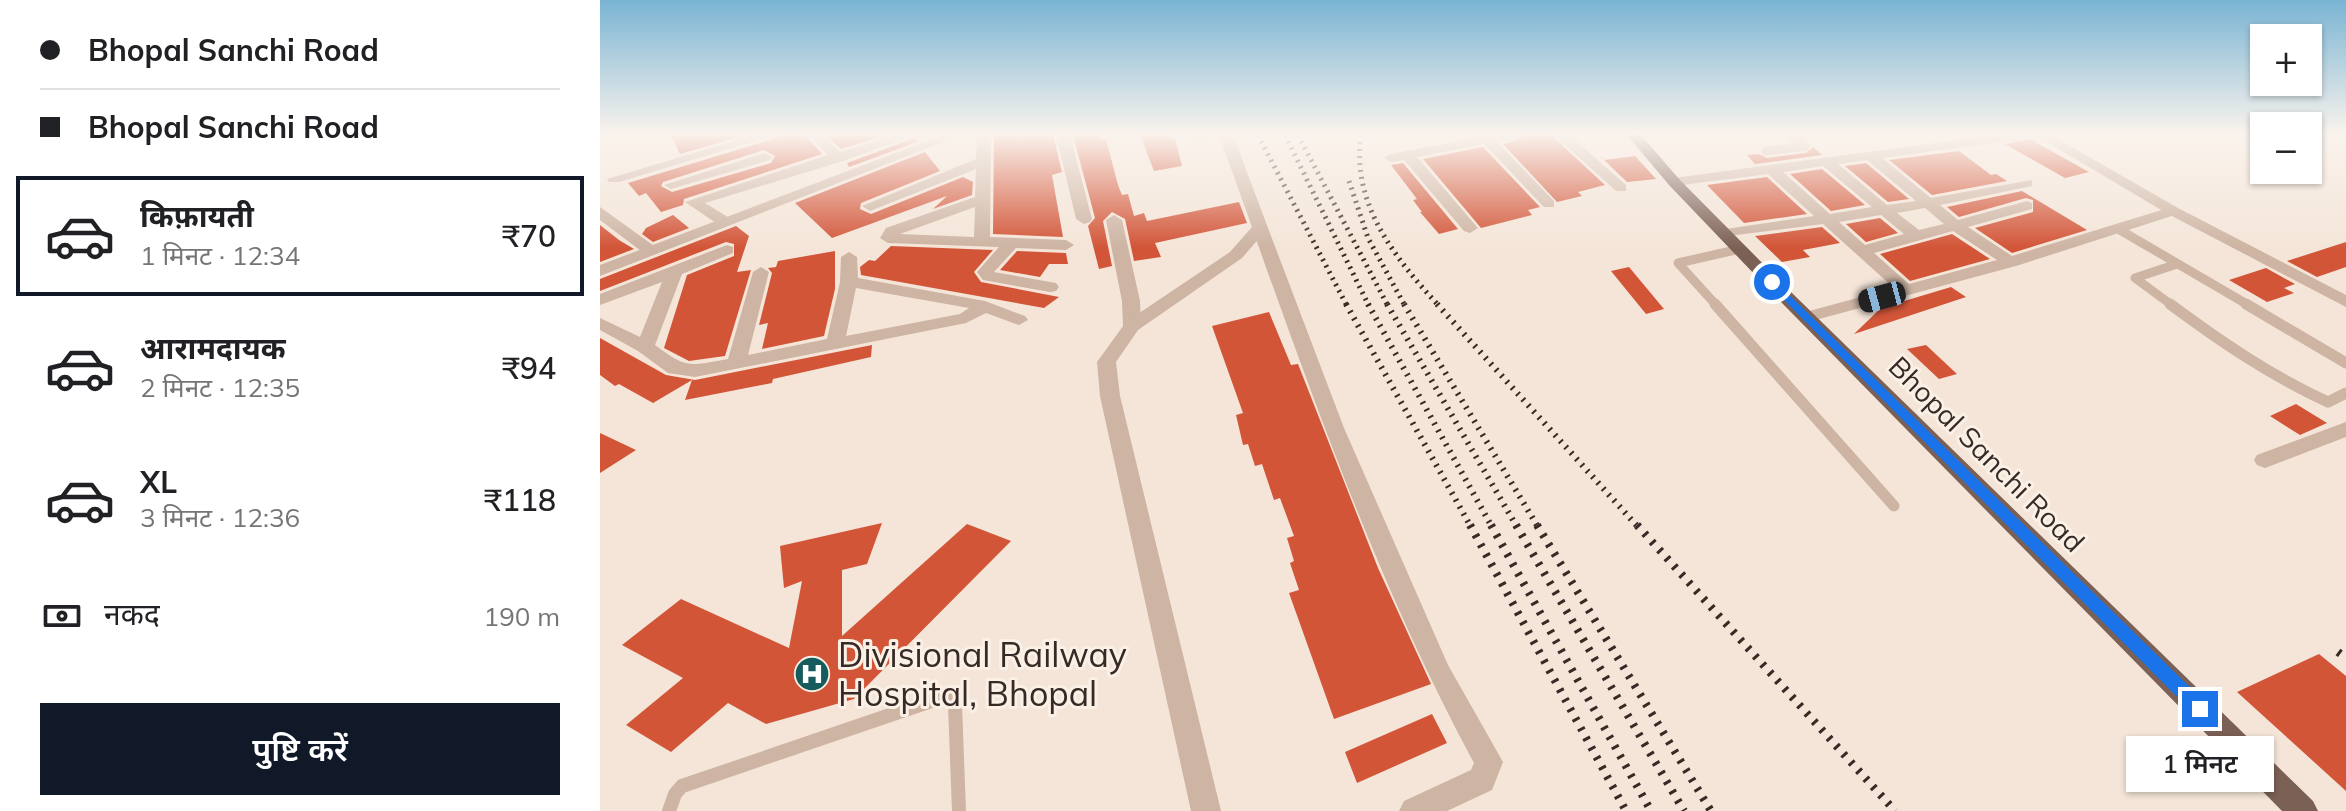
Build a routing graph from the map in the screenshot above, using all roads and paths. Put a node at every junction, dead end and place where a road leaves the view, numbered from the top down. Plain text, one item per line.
1 (635, 173) edge
2 (712, 173) edge
3 (787, 173) edge
4 (854, 173) edge
5 (953, 173) edge
6 (982, 173) edge
7 (1072, 173) edge
8 (1240, 173) edge
9 (1422, 173) edge
10 (1519, 173) edge
11 (1604, 173) edge
12 (1666, 173) edge
13 (1742, 173) edge
14 (1775, 173) edge
15 (1839, 173) edge
16 (1892, 173) edge
17 (2107, 173) edge
18 (780, 175) joint
19 (614, 179) dead end
20 (1674, 182) junction
21 (2027, 183) dead end
22 (671, 185) dead end
23 (1621, 188) dead end
24 (981, 200) junction
25 (1930, 203) junction
26 (1549, 204) dead end
27 (870, 206) dead end
28 (2027, 206) dead end
29 (1883, 210) junction
30 (2173, 211) junction
31 (600, 212) edge
32 (1822, 218) junction
33 (1084, 219) dead end
34 (1114, 220) dead end
35 (725, 222) junction
36 (1956, 226) junction
37 (1260, 228) junction
38 (1470, 228) dead end
39 (2120, 230) junction
40 (1917, 237) junction
41 (1733, 241) junction
42 (982, 242) junction
43 (1011, 244) junction
44 (1066, 245) dead end
45 (727, 250) dead end
46 (651, 251) junction
47 (1861, 251) junction
48 (849, 257) dead end
49 (2010, 262) junction
50 (2177, 264) junction
51 (600, 271) edge
52 (674, 272) junction
53 (761, 272) dead end
54 (849, 282) junction
55 (1050, 287) dead end
56 (1907, 291) junction
57 (600, 300) edge
58 (2346, 302) edge
59 (985, 306) junction
60 (1808, 317) junction
61 (1019, 320) dead end
62 (600, 323) edge
63 (1132, 326) junction
64 (835, 343) junction
65 (645, 347) junction
66 (736, 363) junction
67 (2346, 363) edge
68 (2346, 393) edge
69 (2346, 429) edge
70 (2265, 460) dead end
71 (1894, 506) dead end
72 (669, 811) edge
73 (959, 811) edge
74 (1206, 811) edge
75 (1414, 811) edge
76 (2303, 811) edge

1 - 19 street
2 - 22 street
3 - 18 street
4 - 35 street
5 - 27 street
6 - 24 street
7 - 33 street
8 - 37 street
9 - 38 street
10 - 26 street
11 - 23 street
12 - 20 main road, Bhopal Sanchi Road
13 - 20 street
14 - 32 street
15 - 29 street
16 - 25 street
17 - 30 street
18 - 35 street
20 - 41 main road, Bhopal Sanchi Road
21 - 25 street
24 - 42 street
24 - 42 street
25 - 29 street
25 - 36 street
28 - 36 street
29 - 32 street
29 - 40 street
30 - 39 street
30 - 58 street
31 - 46 street
32 - 41 street
32 - 47 street
34 - 63 street
35 - 46 street
36 - 40 street
36 - 49 street
37 - 63 street
37 - 75 street
39 - 49 street
39 - 50 lane
40 - 47 street
41 - 60 main road, Bhopal Sanchi Road
41 - 71 lane
42 - 43 street
43 - 44 street
43 - 55 street
45 - 52 street
46 - 51 street
47 - 56 street
48 - 54 street
49 - 56 street
50 - 67 lane
50 - 68 lane
52 - 57 street
52 - 65 street
53 - 66 street
54 - 59 street
54 - 64 street
56 - 60 street
59 - 61 street
59 - 64 street
60 - 76 main road, Bhopal Sanchi Road
62 - 65 street
63 - 74 street
64 - 66 street
65 - 66 street
69 - 70 street
72 - 73 lane

